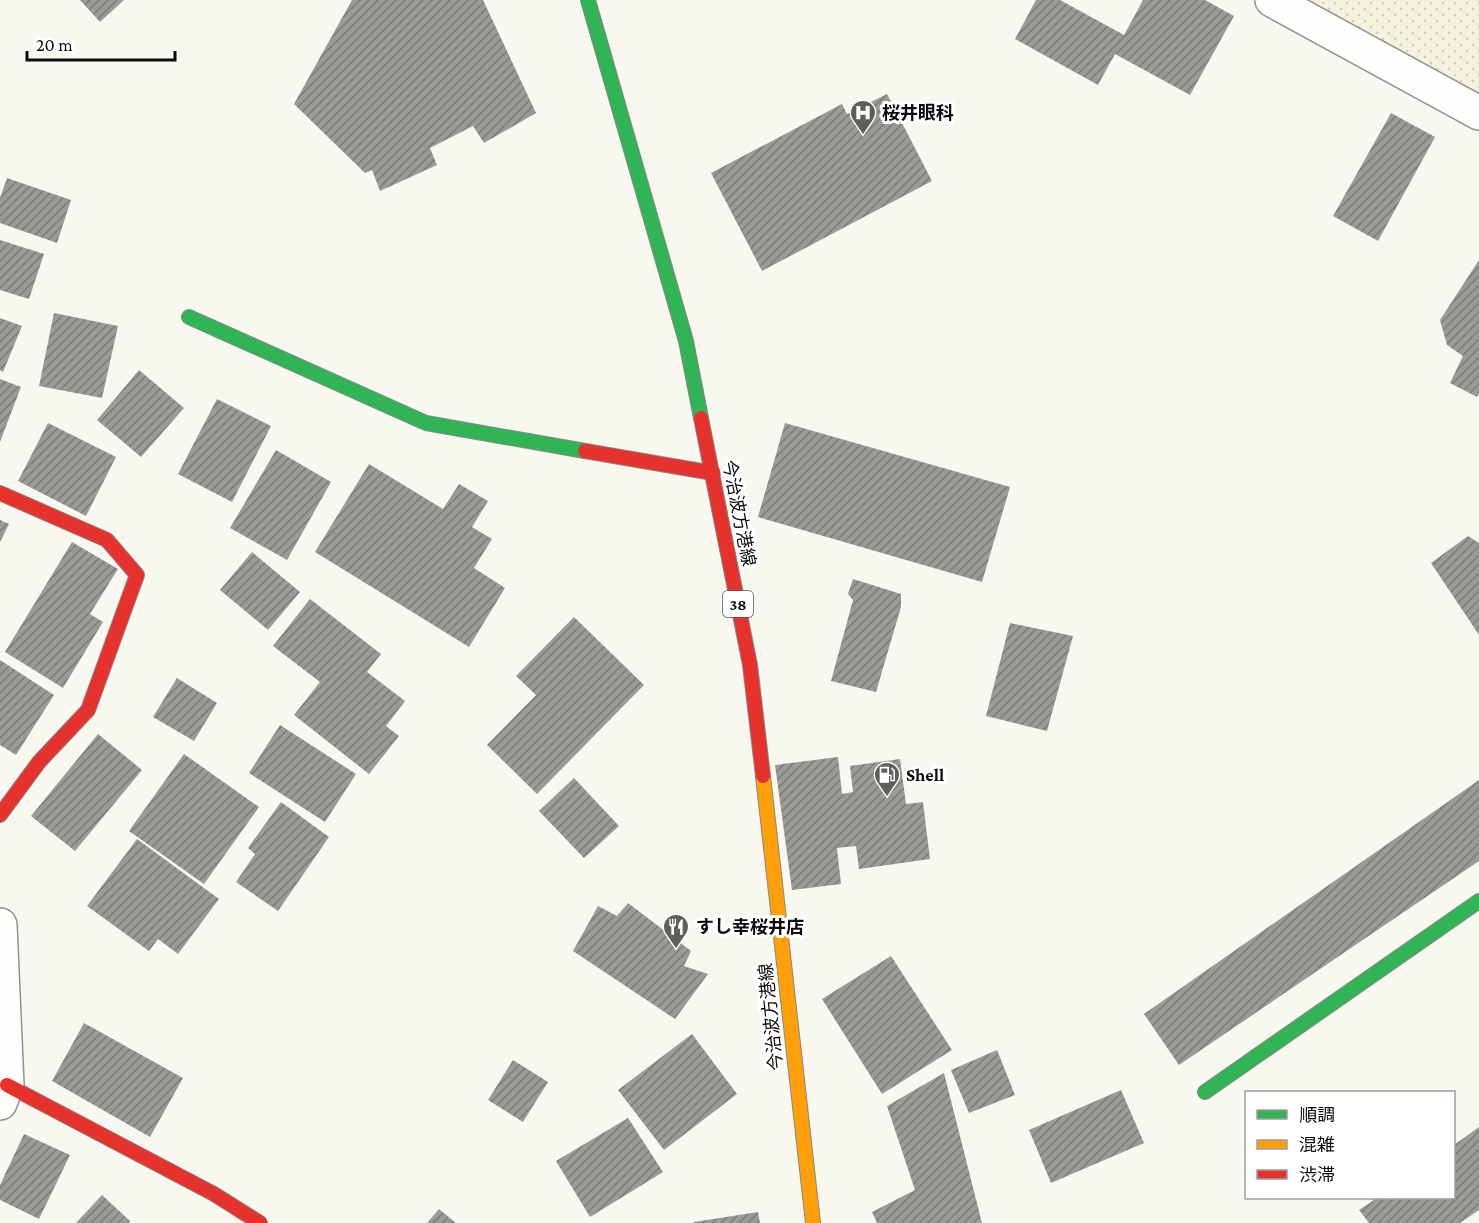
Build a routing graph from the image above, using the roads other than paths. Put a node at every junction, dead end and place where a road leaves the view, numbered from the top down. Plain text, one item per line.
1 (588, 0) edge
2 (1272, 0) edge
3 (1479, 113) edge
4 (189, 317) dead end
5 (712, 473) junction
6 (0, 493) edge
7 (0, 815) edge
8 (1479, 901) edge
9 (0, 925) edge
10 (1205, 1092) dead end
11 (4, 1094) edge
12 (260, 1223) edge
13 (813, 1223) edge

1 - 5 street, 今治波方港線 / 38
2 - 3 street
4 - 5 street
5 - 13 street, 今治波方港線 / 38
6 - 7 street
8 - 10 street
9 - 11 street
11 - 12 street

